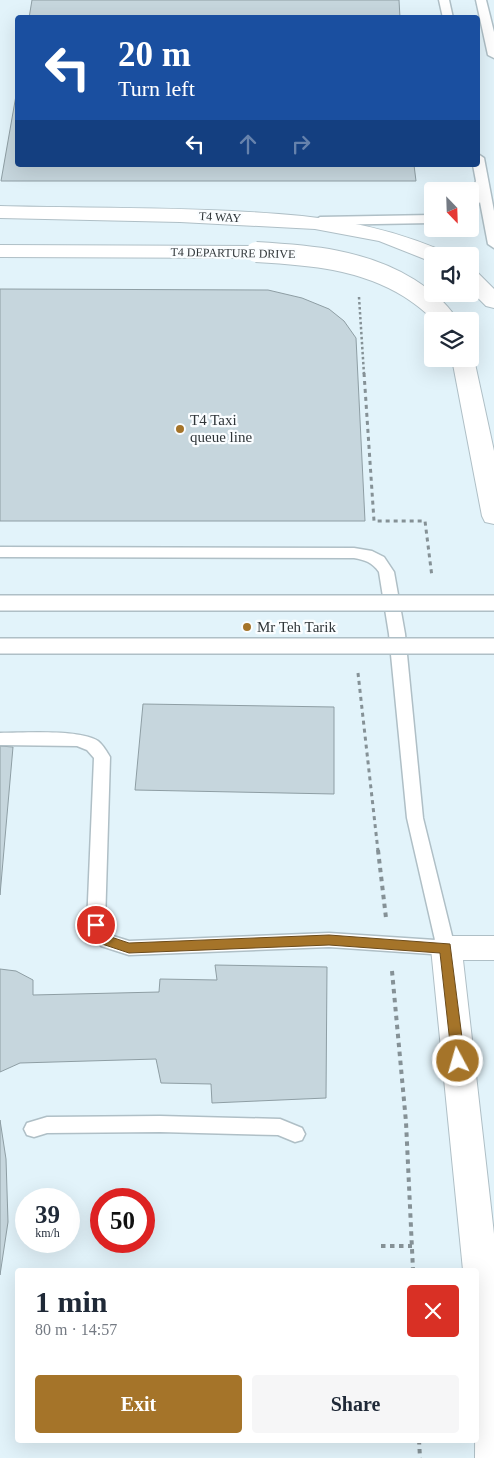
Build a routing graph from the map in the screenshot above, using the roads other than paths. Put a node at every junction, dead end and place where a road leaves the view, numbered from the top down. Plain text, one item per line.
1 (444, 0) edge
2 (481, 0) edge
3 (447, 15) edge
4 (494, 55) edge
5 (480, 167) edge
6 (482, 182) junction
7 (479, 192) edge
8 (0, 212) edge
9 (424, 219) edge
10 (306, 222) junction
11 (494, 244) edge
12 (0, 251) edge
13 (424, 251) edge
14 (479, 287) edge
15 (494, 301) edge
16 (437, 312) edge
17 (465, 367) edge
18 (494, 516) edge
19 (0, 552) edge
20 (0, 602) edge
21 (494, 603) edge
22 (0, 646) edge
23 (494, 646) edge
24 (0, 739) edge
25 (446, 948) junction
26 (494, 948) edge
27 (34, 1129) dead end
28 (296, 1134) dead end
29 (490, 1330) edge
30 (494, 1458) edge

1 - 3 lane
2 - 4 lane
5 - 6 lane
6 - 7 lane
6 - 11 lane
8 - 10 main road, T4 WAY
9 - 10 lane
10 - 13 main road, T4 WAY
12 - 16 main road, T4 DEPARTURE DRIVE, bridge
14 - 15 main road
17 - 18 main road
19 - 25 lane
20 - 21 lane, bridge
22 - 23 lane, bridge
24 - 25 lane
25 - 26 main road
25 - 29 main road
27 - 28 lane
29 - 30 main road

